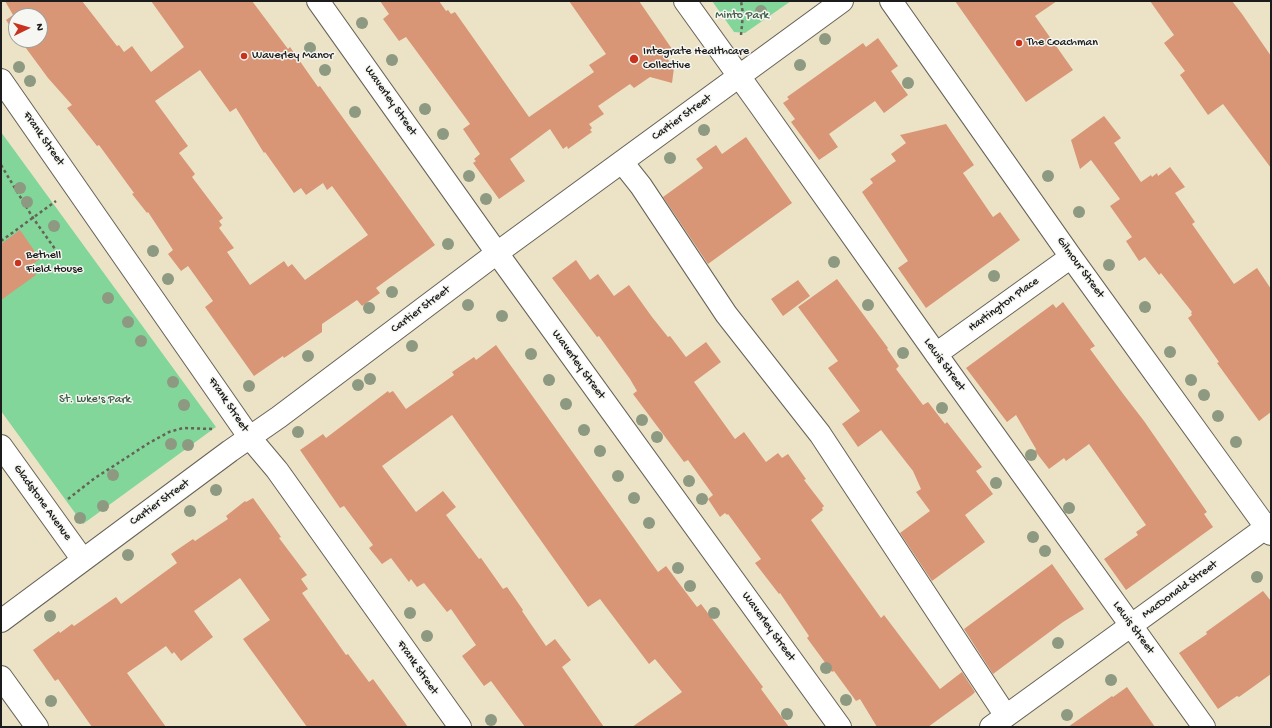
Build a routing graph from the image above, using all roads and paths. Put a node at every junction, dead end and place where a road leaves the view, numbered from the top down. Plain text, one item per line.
1 (318, 1) edge
2 (685, 1) edge
3 (741, 1) edge
4 (842, 1) edge
5 (891, 1) edge
6 (740, 40) dead end
7 (740, 76) junction
8 (1, 80) edge
9 (622, 162) junction
10 (1, 165) edge
11 (76, 187) junction
12 (33, 218) junction
13 (1, 241) edge
14 (56, 249) dead end
15 (497, 253) junction
16 (1071, 257) junction
17 (936, 354) junction
18 (214, 429) dead end
19 (250, 438) junction
20 (1, 446) edge
21 (49, 512) junction
22 (1269, 529) edge
23 (83, 560) junction
24 (1, 621) edge
25 (1132, 625) junction
26 (1, 677) edge
27 (999, 721) edge
28 (38, 727) edge
29 (460, 727) edge
30 (840, 727) edge
31 (1204, 727) edge

1 - 15 street, Waverley Street
2 - 7 street, Lewis Street
3 - 6 path
4 - 7 street, Cartier Street
5 - 16 street, Gilmour Street
7 - 9 street, Cartier Street
7 - 17 street, Lewis Street
8 - 11 street, Frank Street
9 - 15 street, Cartier Street
9 - 27 street
10 - 12 path
11 - 12 path
11 - 19 street, Frank Street
12 - 13 path
12 - 14 path
15 - 19 street, Cartier Street
15 - 30 street, Waverley Street
16 - 17 street, Hartington Place
16 - 22 street, Gilmour Street
17 - 25 street, Lewis Street
18 - 21 path
19 - 23 street, Cartier Street
19 - 29 street, Frank Street
20 - 21 street, Gladstone Avenue
21 - 23 street, Gladstone Avenue
22 - 25 street, MacDonald Street
23 - 24 street, Cartier Street
25 - 27 street, MacDonald Street
25 - 31 street, Lewis Street
26 - 28 street

